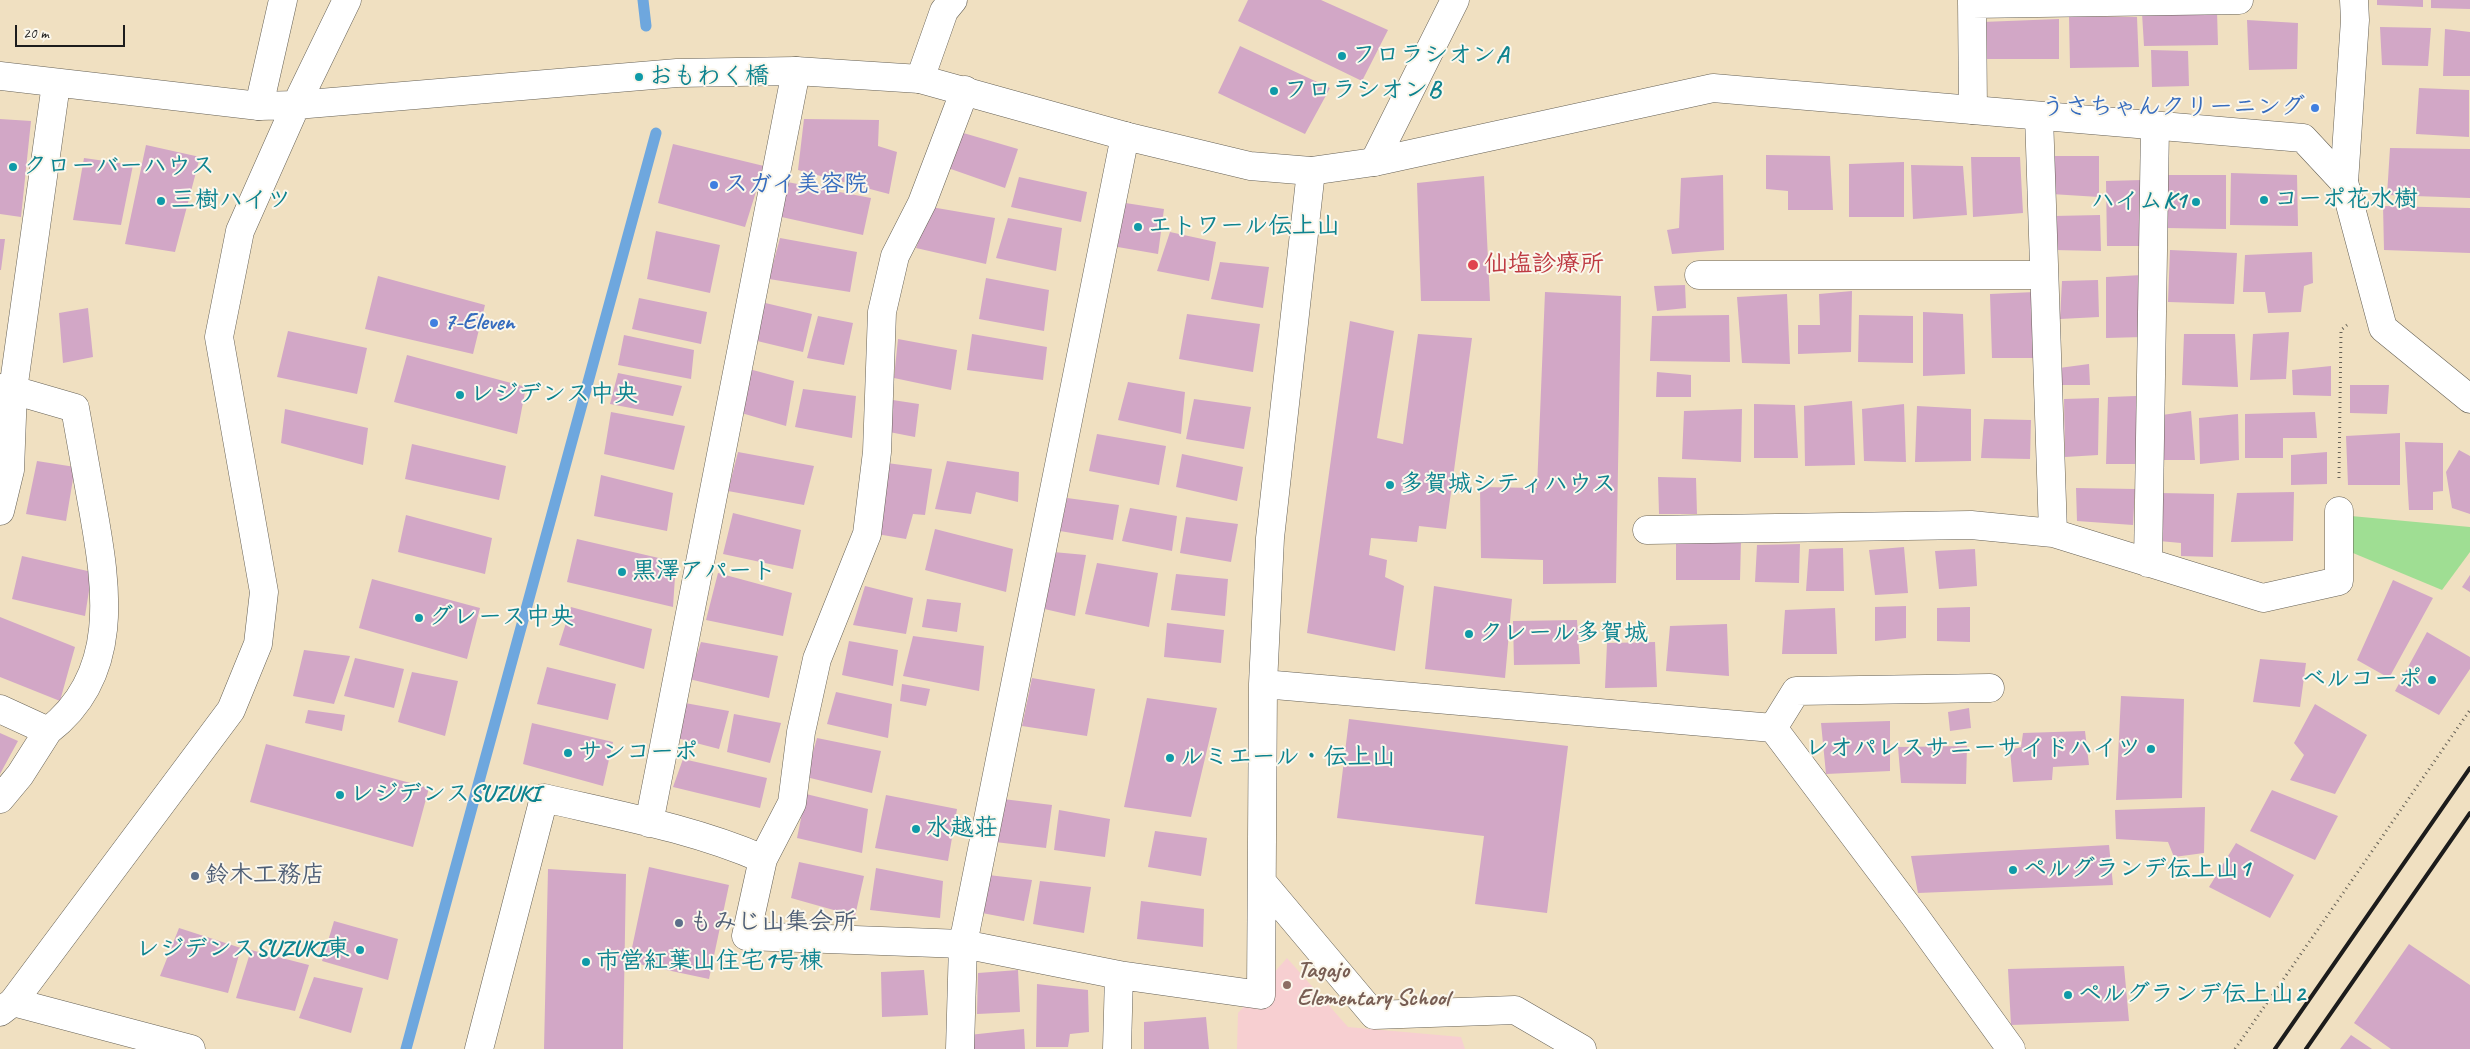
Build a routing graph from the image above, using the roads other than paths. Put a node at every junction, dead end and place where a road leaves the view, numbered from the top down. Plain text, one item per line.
1 (283, 0) edge
2 (347, 0) edge
3 (953, 0) edge
4 (1456, 0) edge
5 (2240, 0) edge
6 (2354, 0) edge
7 (1972, 2) edge
8 (796, 71) junction
9 (0, 76) edge
10 (920, 79) junction
11 (56, 84) junction
12 (966, 90) junction
13 (296, 105) junction
14 (259, 106) junction
15 (1973, 110) junction
16 (2039, 116) junction
17 (2155, 126) junction
18 (1125, 136) junction
19 (1374, 162) junction
20 (1311, 171) junction
21 (2344, 182) junction
22 (1698, 275) dead end
23 (2044, 276) junction
24 (6, 389) edge
25 (2470, 399) edge
26 (0, 511) edge
27 (2338, 511) road end
28 (1646, 530) dead end
29 (2053, 532) junction
30 (2148, 563) junction
31 (1263, 684) junction
32 (1990, 688) dead end
33 (0, 710) edge
34 (1773, 728) junction
35 (48, 731) junction
36 (0, 799) edge
37 (649, 822) junction
38 (763, 859) junction
39 (1262, 882) junction
40 (963, 944) junction
41 (1119, 975) junction
42 (7, 1007) edge
43 (191, 1049) edge
44 (479, 1049) edge
45 (960, 1049) edge
46 (1116, 1049) edge
47 (1582, 1049) edge
48 (2011, 1049) edge

1 - 14 street
2 - 13 street
3 - 10 street
4 - 19 street
5 - 7 street
6 - 21 street
7 - 15 street
8 - 10 street
8 - 13 street
8 - 37 street
9 - 11 street
10 - 12 street
11 - 14 street
11 - 24 street
12 - 18 street
12 - 38 street
13 - 14 street
13 - 42 street
15 - 16 street
15 - 19 street
16 - 17 street
16 - 23 street
17 - 21 street
17 - 30 street
18 - 20 street
18 - 40 street
19 - 20 street
20 - 31 street
21 - 25 street
22 - 23 street
23 - 29 street
24 - 26 street
24 - 35 street
27 - 30 street
28 - 29 street
29 - 30 street
31 - 34 street
31 - 39 street
32 - 34 street
33 - 35 street
34 - 48 street
35 - 36 street
37 - 38 street
37 - 44 street
38 - 40 street
39 - 41 street
39 - 47 street
40 - 41 street
40 - 45 street
41 - 46 street
42 - 43 street

